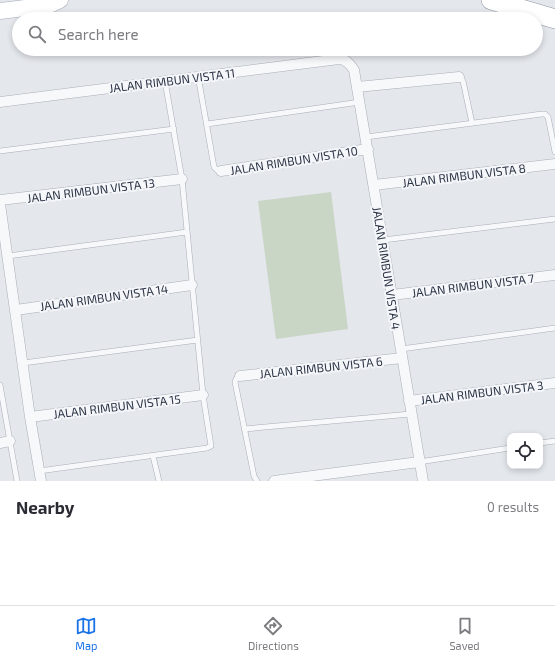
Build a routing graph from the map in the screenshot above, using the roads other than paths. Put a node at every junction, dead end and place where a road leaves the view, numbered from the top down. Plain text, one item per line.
1 (60, 0) edge
2 (491, 0) edge
3 (4, 12) edge
4 (531, 12) edge
5 (543, 15) edge
6 (555, 19) edge
7 (344, 59) joint
8 (198, 76) junction
9 (459, 77) joint
10 (165, 80) junction
11 (357, 87) junction
12 (0, 102) edge
13 (360, 102) junction
14 (472, 123) junction
15 (206, 124) junction
16 (174, 130) junction
17 (366, 137) junction
18 (368, 149) junction
19 (0, 151) edge
20 (555, 152) edge
21 (555, 164) edge
22 (221, 171) joint
23 (182, 179) junction
24 (374, 186) junction
25 (0, 200) edge
26 (0, 204) edge
27 (555, 219) edge
28 (187, 232) junction
29 (383, 240) junction
30 (8, 256) junction
31 (555, 275) edge
32 (192, 285) junction
33 (392, 295) junction
34 (16, 310) junction
35 (555, 328) edge
36 (198, 340) junction
37 (401, 353) junction
38 (23, 363) junction
39 (240, 376) joint
40 (555, 383) edge
41 (0, 385) edge
42 (203, 395) junction
43 (409, 401) junction
44 (411, 414) junction
45 (30, 417) junction
46 (244, 429) junction
47 (555, 441) edge
48 (5, 442) edge
49 (543, 443) edge
50 (507, 448) edge
51 (153, 456) junction
52 (419, 462) junction
53 (40, 476) edge
54 (17, 481) edge
55 (159, 481) edge
56 (257, 481) edge
57 (274, 481) edge
58 (422, 481) edge

1 - 3 main road
2 - 4 highway
5 - 6 highway
7 - 8 street, JALAN RIMBUN VISTA 11
7 - 11 street, JALAN RIMBUN VISTA 4
8 - 10 street, JALAN RIMBUN VISTA 11
8 - 15 lane
9 - 11 street
9 - 14 lane
10 - 12 street, JALAN RIMBUN VISTA 11
10 - 16 lane
11 - 13 street, JALAN RIMBUN VISTA 4
13 - 15 lane
13 - 17 street, JALAN RIMBUN VISTA 4
14 - 17 lane
14 - 20 lane
15 - 22 lane
16 - 19 lane
16 - 23 lane
17 - 18 street, JALAN RIMBUN VISTA 4
18 - 22 street, JALAN RIMBUN VISTA 10
18 - 24 street, JALAN RIMBUN VISTA 4
21 - 24 street, JALAN RIMBUN VISTA 8
23 - 25 street, JALAN RIMBUN VISTA 13
23 - 28 lane
24 - 29 street, JALAN RIMBUN VISTA 4
26 - 30 street
27 - 29 lane
28 - 30 lane
28 - 32 lane
29 - 33 street, JALAN RIMBUN VISTA 4
30 - 34 street
31 - 33 street, JALAN RIMBUN VISTA 7
32 - 34 street, JALAN RIMBUN VISTA 14
32 - 36 lane
33 - 37 street, JALAN RIMBUN VISTA 4
34 - 38 street
35 - 37 lane
36 - 38 lane
36 - 42 lane
37 - 39 street, JALAN RIMBUN VISTA 6
37 - 43 street, JALAN RIMBUN VISTA 4
38 - 45 street
39 - 46 lane
40 - 43 street, JALAN RIMBUN VISTA 3
41 - 48 lane
42 - 45 street, JALAN RIMBUN VISTA 15
42 - 51 lane
43 - 44 street, JALAN RIMBUN VISTA 4
44 - 46 lane
44 - 52 street, JALAN RIMBUN VISTA 4
45 - 53 street
46 - 56 lane
47 - 49 lane
48 - 54 lane
50 - 52 lane
51 - 53 lane
51 - 55 lane
52 - 57 street
52 - 58 street, JALAN RIMBUN VISTA 4

